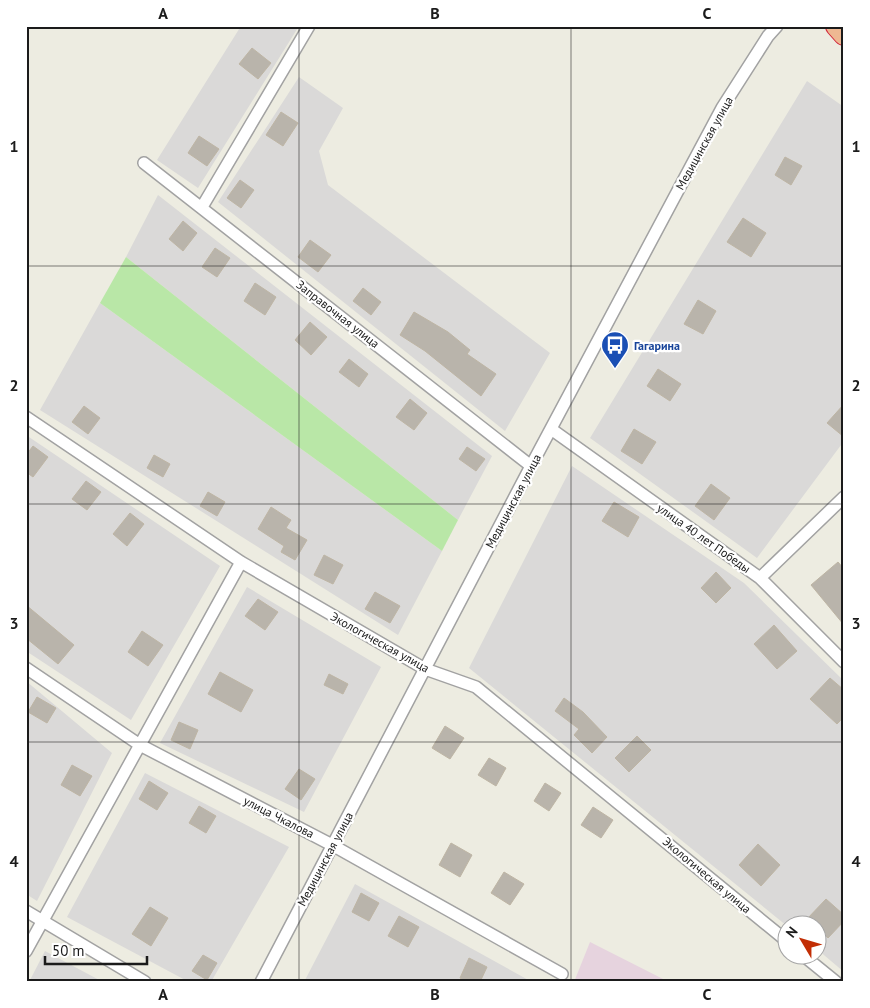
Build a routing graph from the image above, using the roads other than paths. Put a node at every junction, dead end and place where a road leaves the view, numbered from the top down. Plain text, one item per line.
1 (309, 26) edge
2 (777, 26) edge
3 (836, 26) edge
4 (844, 35) edge
5 (144, 163) dead end
6 (202, 207) junction
7 (26, 416) edge
8 (551, 429) junction
9 (531, 466) junction
10 (844, 497) edge
11 (242, 562) junction
12 (760, 578) junction
13 (844, 662) edge
14 (26, 668) edge
15 (425, 669) junction
16 (140, 745) junction
17 (332, 845) junction
18 (26, 911) edge
19 (42, 922) junction
20 (778, 934) edge
21 (26, 951) edge
22 (816, 966) edge
23 (562, 974) dead end
24 (145, 982) edge
25 (261, 982) edge
26 (836, 982) edge

1 - 6 street
2 - 8 street, Медицинская улица
3 - 4 highway
5 - 6 street, Заправочная улица
6 - 9 street, Заправочная улица
7 - 11 street, Экологическая улица
8 - 9 street, Медицинская улица
8 - 12 street, улица 40 лет Победы
9 - 15 street, Медицинская улица
10 - 12 street
11 - 15 street, Экологическая улица
11 - 16 street
12 - 13 street, улица 40 лет Победы
14 - 16 street, улица Чкалова
15 - 17 street, Медицинская улица
15 - 20 street, Экологическая улица
16 - 17 street, улица Чкалова
16 - 19 street
17 - 23 street, улица Чкалова
17 - 25 street, Медицинская улица
18 - 19 street
19 - 21 street
19 - 24 street
22 - 26 street

